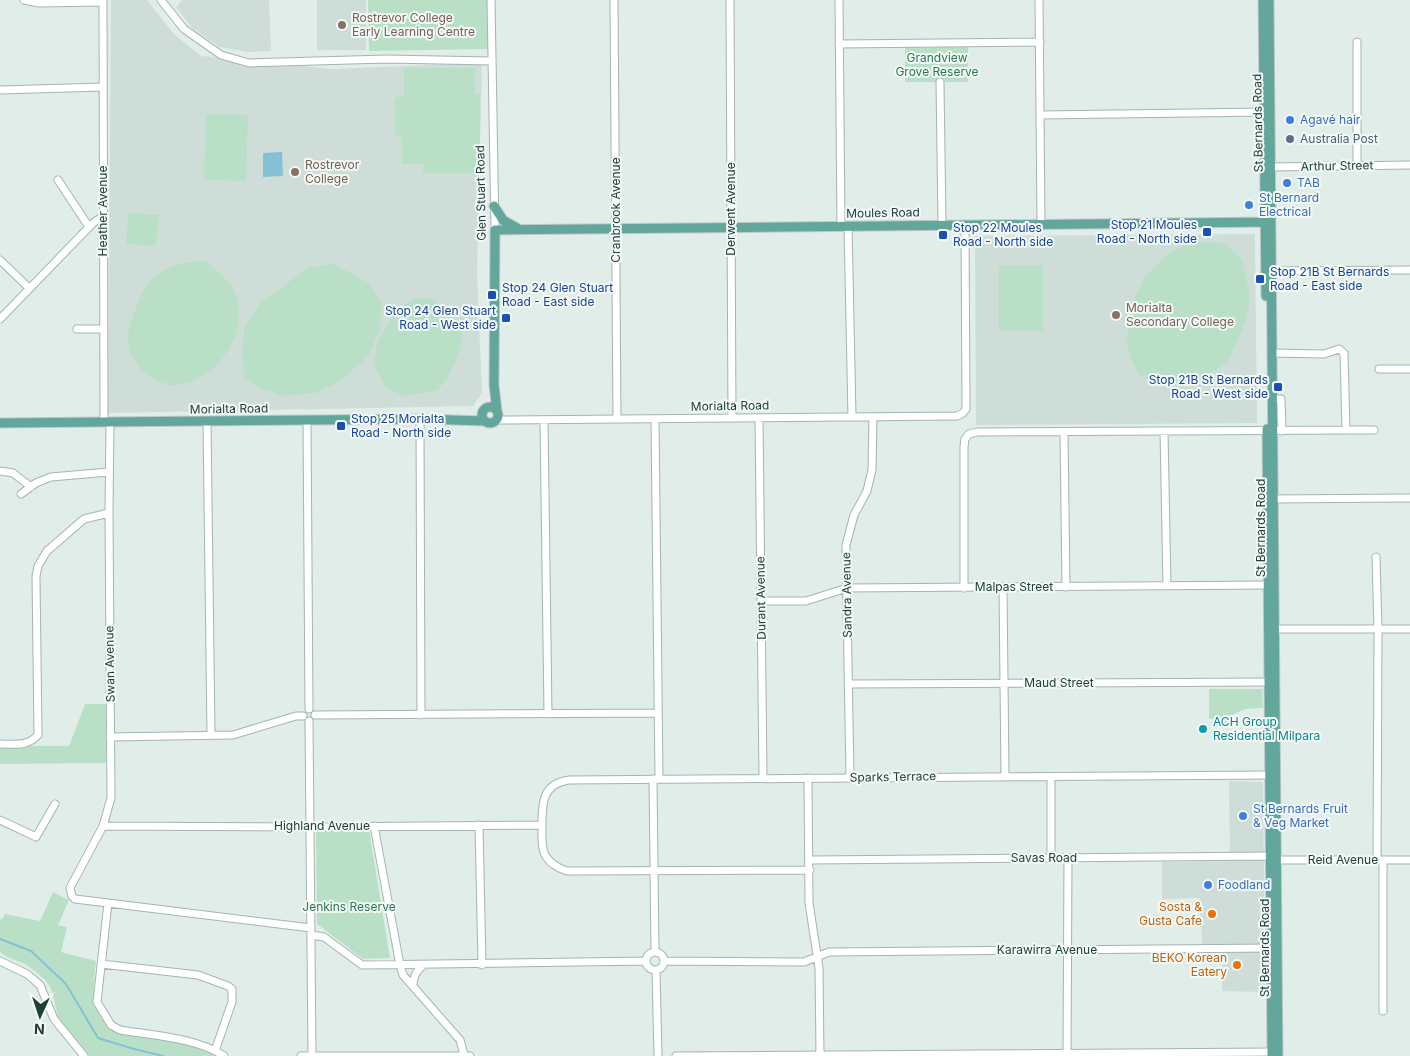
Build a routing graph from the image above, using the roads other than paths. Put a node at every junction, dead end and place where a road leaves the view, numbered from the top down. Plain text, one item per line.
1 (24, 0) edge
2 (161, 0) edge
3 (491, 0) edge
4 (614, 0) edge
5 (730, 0) edge
6 (839, 0) edge
7 (1039, 0) edge
8 (1263, 0) edge
9 (1269, 0) edge
10 (103, 1) edge
11 (1040, 42) junction
12 (1357, 42) dead end
13 (839, 44) junction
14 (492, 61) junction
15 (940, 82) dead end
16 (103, 87) junction
17 (0, 90) edge
18 (1267, 112) junction
19 (1040, 115) junction
20 (1357, 165) junction
21 (1410, 165) edge
22 (1268, 167) junction
23 (58, 180) dead end
24 (494, 206) junction
25 (103, 216) junction
26 (1268, 222) junction
27 (1041, 224) junction
28 (965, 225) junction
29 (844, 226) junction
30 (942, 226) junction
31 (89, 227) junction
32 (731, 227) junction
33 (616, 228) junction
34 (520, 229) junction
35 (494, 230) junction
36 (0, 260) edge
37 (1410, 270) edge
38 (1268, 271) junction
39 (29, 288) junction
40 (0, 320) edge
41 (77, 329) dead end
42 (104, 329) junction
43 (1272, 353) junction
44 (1379, 369) dead end
45 (1410, 369) edge
46 (494, 385) junction
47 (486, 408) junction
48 (496, 415) junction
49 (852, 417) junction
50 (873, 417) junction
51 (732, 418) junction
52 (759, 418) junction
53 (420, 419) junction
54 (617, 419) junction
55 (655, 419) junction
56 (307, 420) junction
57 (458, 420) junction
58 (544, 420) junction
59 (207, 421) junction
60 (484, 421) junction
61 (107, 422) junction
62 (0, 423) edge
63 (1346, 430) junction
64 (1374, 430) dead end
65 (1164, 431) junction
66 (1274, 431) junction
67 (1064, 432) junction
68 (0, 471) edge
69 (109, 472) junction
70 (31, 486) junction
71 (21, 494) dead end
72 (1410, 498) edge
73 (1270, 499) junction
74 (109, 513) junction
75 (1376, 557) dead end
76 (1271, 585) junction
77 (1167, 586) junction
78 (1003, 587) junction
79 (1066, 587) junction
80 (847, 588) junction
81 (964, 588) junction
82 (761, 601) junction
83 (1272, 629) junction
84 (1378, 629) junction
85 (1410, 629) edge
86 (1272, 682) junction
87 (1004, 683) junction
88 (849, 684) junction
89 (312, 712) junction
90 (658, 713) junction
91 (548, 714) junction
92 (421, 715) junction
93 (306, 719) junction
94 (211, 735) junction
95 (110, 737) junction
96 (0, 744) edge
97 (1273, 775) junction
98 (1005, 776) junction
99 (1051, 777) junction
100 (763, 778) junction
101 (808, 778) junction
102 (850, 778) junction
103 (656, 779) junction
104 (55, 804) dead end
105 (0, 820) edge
106 (479, 825) junction
107 (542, 825) junction
108 (103, 826) junction
109 (374, 826) junction
110 (310, 827) junction
111 (1051, 857) junction
112 (1068, 858) junction
113 (1273, 858) junction
114 (810, 860) junction
115 (1380, 860) junction
116 (1410, 860) edge
117 (656, 870) junction
118 (810, 870) junction
119 (108, 903) junction
120 (311, 932) junction
121 (1274, 948) junction
122 (1067, 950) junction
123 (655, 952) junction
124 (818, 956) junction
125 (0, 961) edge
126 (646, 961) junction
127 (664, 961) junction
128 (101, 964) junction
129 (400, 965) junction
130 (423, 965) junction
131 (482, 965) junction
132 (656, 970) junction
133 (413, 986) junction
134 (1383, 1012) dead end
135 (216, 1051) junction
136 (1170, 1054) edge
137 (1275, 1054) edge
138 (820, 1055) edge
139 (881, 1055) edge
140 (973, 1055) edge
141 (1067, 1055) edge
142 (84, 1056) edge
143 (224, 1056) edge
144 (301, 1056) edge
145 (312, 1056) edge
146 (467, 1056) edge
147 (658, 1056) edge
148 (676, 1056) edge
149 (787, 1056) edge

1 - 10 street
2 - 14 street
3 - 14 street, Glen Stuart Road
4 - 33 street, Cranbrook Avenue
5 - 32 street, Derwent Avenue
6 - 13 street
7 - 11 street
8 - 18 main road, St Bernards Road
9 - 18 main road, St Bernards Road
10 - 16 street, Heather Avenue
11 - 13 street
11 - 19 street
12 - 20 street
13 - 29 street
14 - 24 street, Glen Stuart Road
15 - 30 street
16 - 17 street
16 - 25 street, Heather Avenue
18 - 19 street
18 - 22 main road, St Bernards Road
19 - 27 street
20 - 21 street, Arthur Street
20 - 22 street, Arthur Street
22 - 26 main road, St Bernards Road
23 - 31 street
24 - 34 main road
24 - 35 street, Glen Stuart Road
25 - 31 street
25 - 42 street, Heather Avenue
26 - 27 main road, Moules Road
26 - 38 main road, St Bernards Road
27 - 28 main road, Moules Road
28 - 30 main road, Moules Road
28 - 50 street, Morialta Road
29 - 30 main road, Moules Road
29 - 32 main road, Moules Road
29 - 49 street
31 - 39 street
32 - 33 main road, Moules Road
32 - 51 street, Derwent Avenue
33 - 34 main road, Moules Road
33 - 54 street, Cranbrook Avenue
34 - 35 main road, Moules Road
35 - 46 main road, Glen Stuart Road
36 - 39 street
37 - 38 street
38 - 43 main road, St Bernards Road
38 - 66 main road, St Bernards Road
39 - 40 street
41 - 42 street
42 - 61 street, Heather Avenue
43 - 63 street
43 - 66 main road, St Bernards Road
44 - 45 street
46 - 47 main road, Glen Stuart Road
46 - 48 main road, Glen Stuart Road
47 - 48 main road
47 - 57 main road, Morialta Road
47 - 60 main road
48 - 58 street, Morialta Road
48 - 60 main road
49 - 50 street, Morialta Road
49 - 52 street, Morialta Road
50 - 80 street, Sandra Avenue
51 - 52 street, Morialta Road
51 - 55 street, Morialta Road
52 - 82 street, Durant Avenue
53 - 56 main road, Morialta Road
53 - 57 main road, Morialta Road
53 - 92 street
54 - 55 street, Morialta Road
54 - 58 street, Morialta Road
55 - 90 street
56 - 59 main road, Morialta Road
56 - 89 street
57 - 60 main road, Morialta Road
58 - 91 street
59 - 61 main road, Morialta Road
59 - 94 street
61 - 62 main road, Morialta Road
61 - 69 street, Swan Avenue
63 - 64 street
63 - 66 street
65 - 66 street
65 - 67 street
65 - 77 street
66 - 73 main road, St Bernards Road
67 - 79 street
67 - 81 street
68 - 70 street
69 - 70 street
69 - 74 street, Swan Avenue
70 - 71 street
72 - 73 street
73 - 76 main road, St Bernards Road
74 - 95 street, Swan Avenue
74 - 96 street
75 - 84 street
76 - 77 street, Malpas Street
76 - 83 main road, St Bernards Road
77 - 79 street, Malpas Street
78 - 79 street, Malpas Street
78 - 81 street, Malpas Street
78 - 87 street
80 - 81 street, Malpas Street
80 - 82 street, Malpas Street
80 - 88 street, Sandra Avenue
82 - 100 street, Durant Avenue
83 - 84 street
83 - 86 main road, St Bernards Road
84 - 85 street
84 - 115 street
86 - 87 street, Maud Street
86 - 97 main road, St Bernards Road
87 - 88 street, Maud Street
87 - 98 street
88 - 102 street, Sandra Avenue
89 - 92 street
89 - 93 street
90 - 91 street
90 - 103 street
91 - 92 street
93 - 94 street
93 - 110 street
94 - 95 street
95 - 108 street, Swan Avenue
97 - 99 street, Sparks Terrace
97 - 113 main road, St Bernards Road
98 - 99 street, Sparks Terrace
98 - 102 street, Sparks Terrace
99 - 111 street
100 - 101 street, Sparks Terrace
100 - 103 street, Sparks Terrace
101 - 102 street, Sparks Terrace
101 - 114 street
103 - 107 street, Sparks Terrace
103 - 117 street
104 - 105 street
106 - 107 street, Highland Avenue
106 - 109 street, Highland Avenue
106 - 131 street
107 - 117 street, Sparks Terrace
108 - 110 street, Highland Avenue
108 - 119 street, Swan Avenue
109 - 110 street, Highland Avenue
109 - 129 street
110 - 120 street
111 - 112 street, Savas Road
111 - 114 street, Savas Road
112 - 113 street, Savas Road
112 - 122 street
113 - 115 street, Reid Avenue
113 - 121 main road, St Bernards Road
114 - 118 street
115 - 116 street, Reid Avenue
115 - 134 street
117 - 118 street
117 - 123 street
118 - 124 street
119 - 120 street
119 - 128 street
120 - 129 street
120 - 145 street
121 - 122 street, Karawirra Avenue
121 - 137 main road, St Bernards Road
122 - 124 street, Karawirra Avenue
122 - 141 street
123 - 126 street
123 - 127 street
124 - 127 street, Karawirra Avenue
124 - 138 street
125 - 142 street
126 - 131 street
126 - 132 street
127 - 132 street
128 - 135 street
128 - 135 street
129 - 130 street
129 - 133 street
130 - 131 street
130 - 133 street
132 - 147 street
133 - 146 street
135 - 143 street
136 - 137 street
136 - 141 street
138 - 139 street
138 - 149 street
139 - 140 street
140 - 141 street
144 - 145 street
145 - 146 street
148 - 149 street

